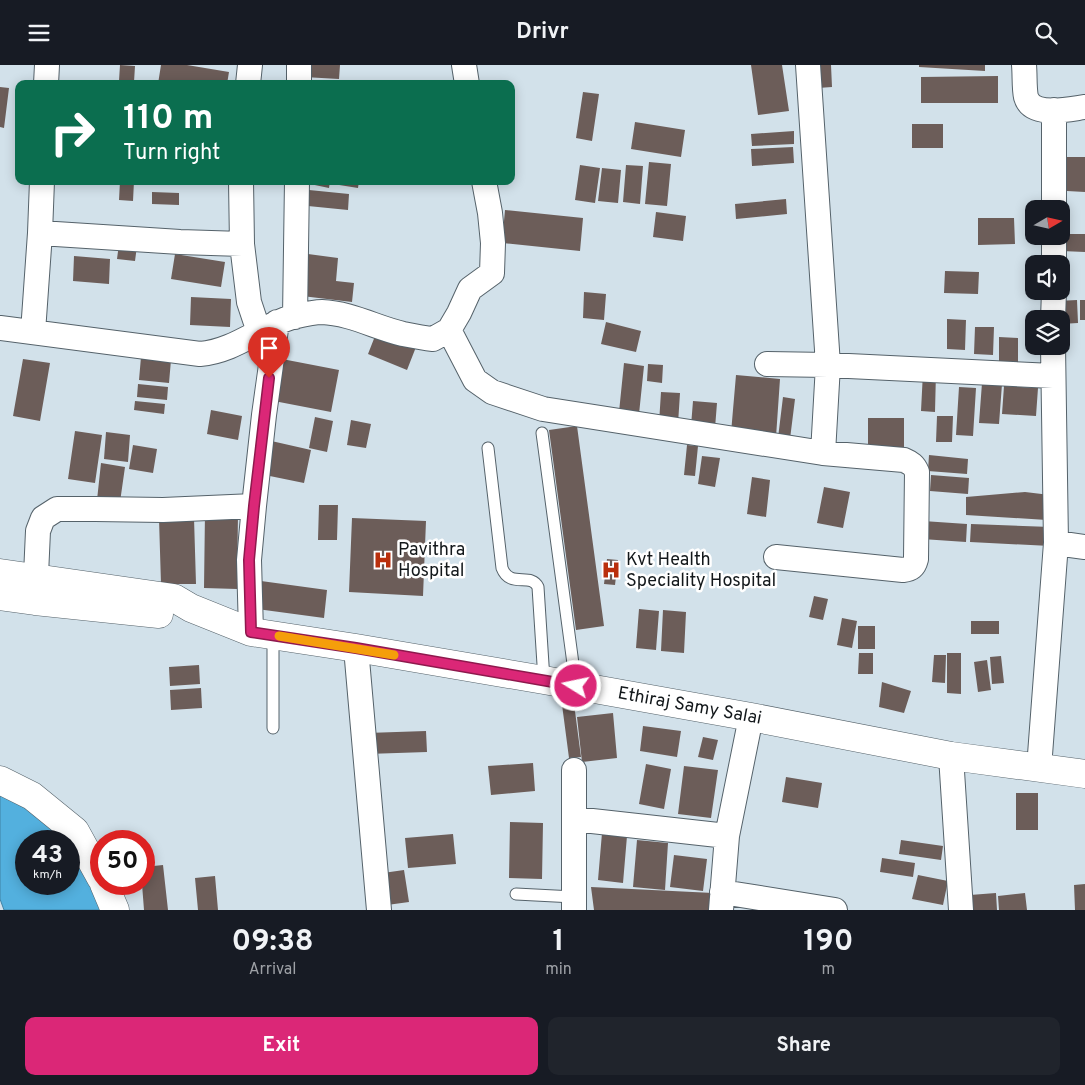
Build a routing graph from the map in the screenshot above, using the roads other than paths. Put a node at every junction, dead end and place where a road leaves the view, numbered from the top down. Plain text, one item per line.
1 (47, 65) edge
2 (250, 65) edge
3 (299, 65) edge
4 (464, 65) edge
5 (808, 65) edge
6 (1024, 65) edge
7 (46, 80) edge
8 (248, 80) edge
9 (299, 80) edge
10 (466, 80) edge
11 (1085, 107) edge
12 (1054, 110) junction
13 (42, 185) edge
14 (241, 185) edge
15 (296, 185) edge
16 (485, 185) edge
17 (1054, 200) edge
18 (40, 233) junction
19 (242, 244) junction
20 (277, 323) junction
21 (0, 328) edge
22 (449, 330) junction
23 (33, 332) junction
24 (1053, 355) edge
25 (767, 364) dead end
26 (828, 365) junction
27 (1053, 376) junction
28 (542, 433) dead end
29 (488, 448) dead end
30 (823, 453) junction
31 (254, 506) junction
32 (1056, 543) junction
33 (1085, 547) edge
34 (776, 557) dead end
35 (0, 573) edge
36 (35, 590) junction
37 (0, 596) edge
38 (262, 634) junction
39 (356, 648) junction
40 (544, 680) junction
41 (576, 686) junction
42 (751, 717) junction
43 (273, 728) dead end
44 (951, 756) junction
45 (1039, 768) junction
46 (574, 770) dead end
47 (1085, 774) edge
48 (0, 780) edge
49 (574, 819) junction
50 (727, 836) junction
51 (90, 858) edge
52 (516, 894) dead end
53 (109, 895) edge
54 (722, 901) edge
55 (574, 903) edge
56 (115, 910) edge
57 (379, 910) edge
58 (835, 910) edge
59 (961, 910) edge

1 - 7 street
2 - 8 street
3 - 9 street
4 - 10 street
5 - 26 street
6 - 12 street
11 - 12 street
12 - 17 street
13 - 18 street
14 - 19 street
15 - 20 street
16 - 22 street
18 - 19 street
18 - 23 street
19 - 20 street
20 - 22 street
20 - 23 street
20 - 31 street
21 - 23 street
22 - 30 street
24 - 27 street
25 - 26 street
26 - 27 street
26 - 30 street
27 - 32 street
28 - 41 lane
29 - 40 lane
30 - 34 street
31 - 36 street
31 - 38 street
32 - 33 street
32 - 45 street
35 - 36 main road
36 - 37 main road
36 - 38 main road, Ethiraj Samy Salai
38 - 39 main road, Ethiraj Samy Salai
38 - 43 lane
39 - 40 main road, Ethiraj Samy Salai
39 - 57 street
40 - 41 main road, Ethiraj Samy Salai
41 - 42 main road, Ethiraj Samy Salai
42 - 44 main road, Ethiraj Samy Salai
42 - 50 street
44 - 45 main road, Ethiraj Samy Salai
44 - 59 street
45 - 47 main road, Ethiraj Samy Salai
46 - 49 street
48 - 51 main road
49 - 50 street
49 - 55 street
50 - 54 street
52 - 55 lane
53 - 56 main road
54 - 58 street

